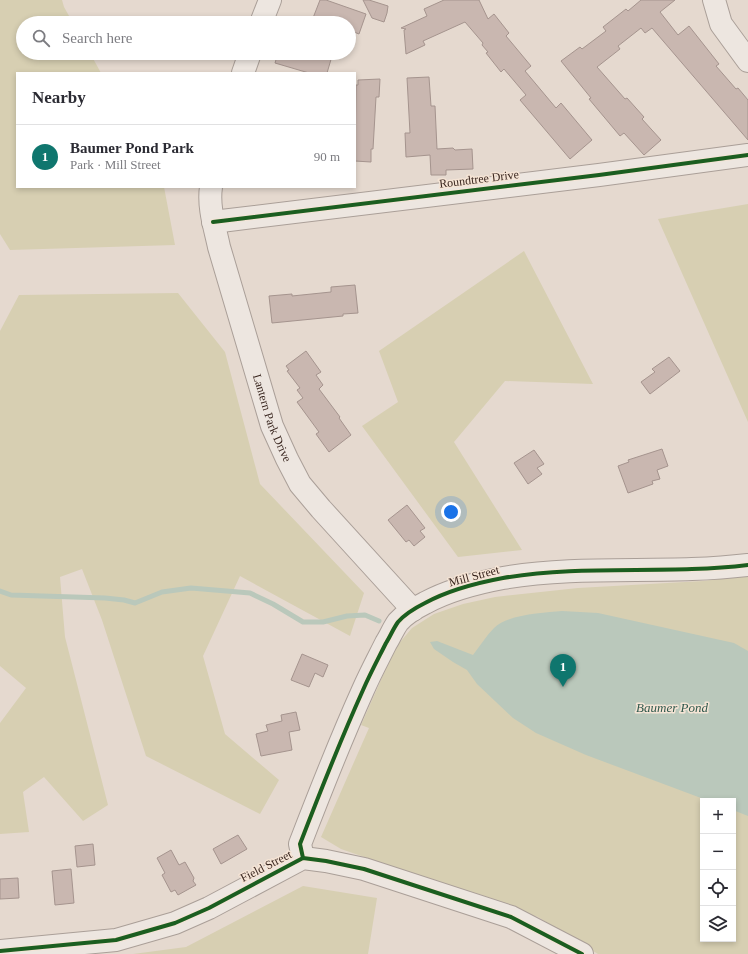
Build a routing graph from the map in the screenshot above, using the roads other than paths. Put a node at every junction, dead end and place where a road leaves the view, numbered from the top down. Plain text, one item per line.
1 (270, 0) edge
2 (714, 0) edge
3 (264, 16) edge
4 (248, 60) edge
5 (748, 61) edge
6 (243, 72) edge
7 (748, 155) edge
8 (211, 188) edge
9 (213, 222) junction
10 (748, 564) edge
11 (413, 610) junction
12 (302, 858) junction
13 (0, 951) edge
14 (582, 954) edge

1 - 3 street
2 - 5 street
4 - 6 street
7 - 9 street, Roundtree Drive
8 - 9 street, Lantern Park Drive
9 - 11 street, Lantern Park Drive
10 - 11 street, Mill Street
11 - 12 street, Mill Street
12 - 13 street, Field Street
12 - 14 street, Field Street

